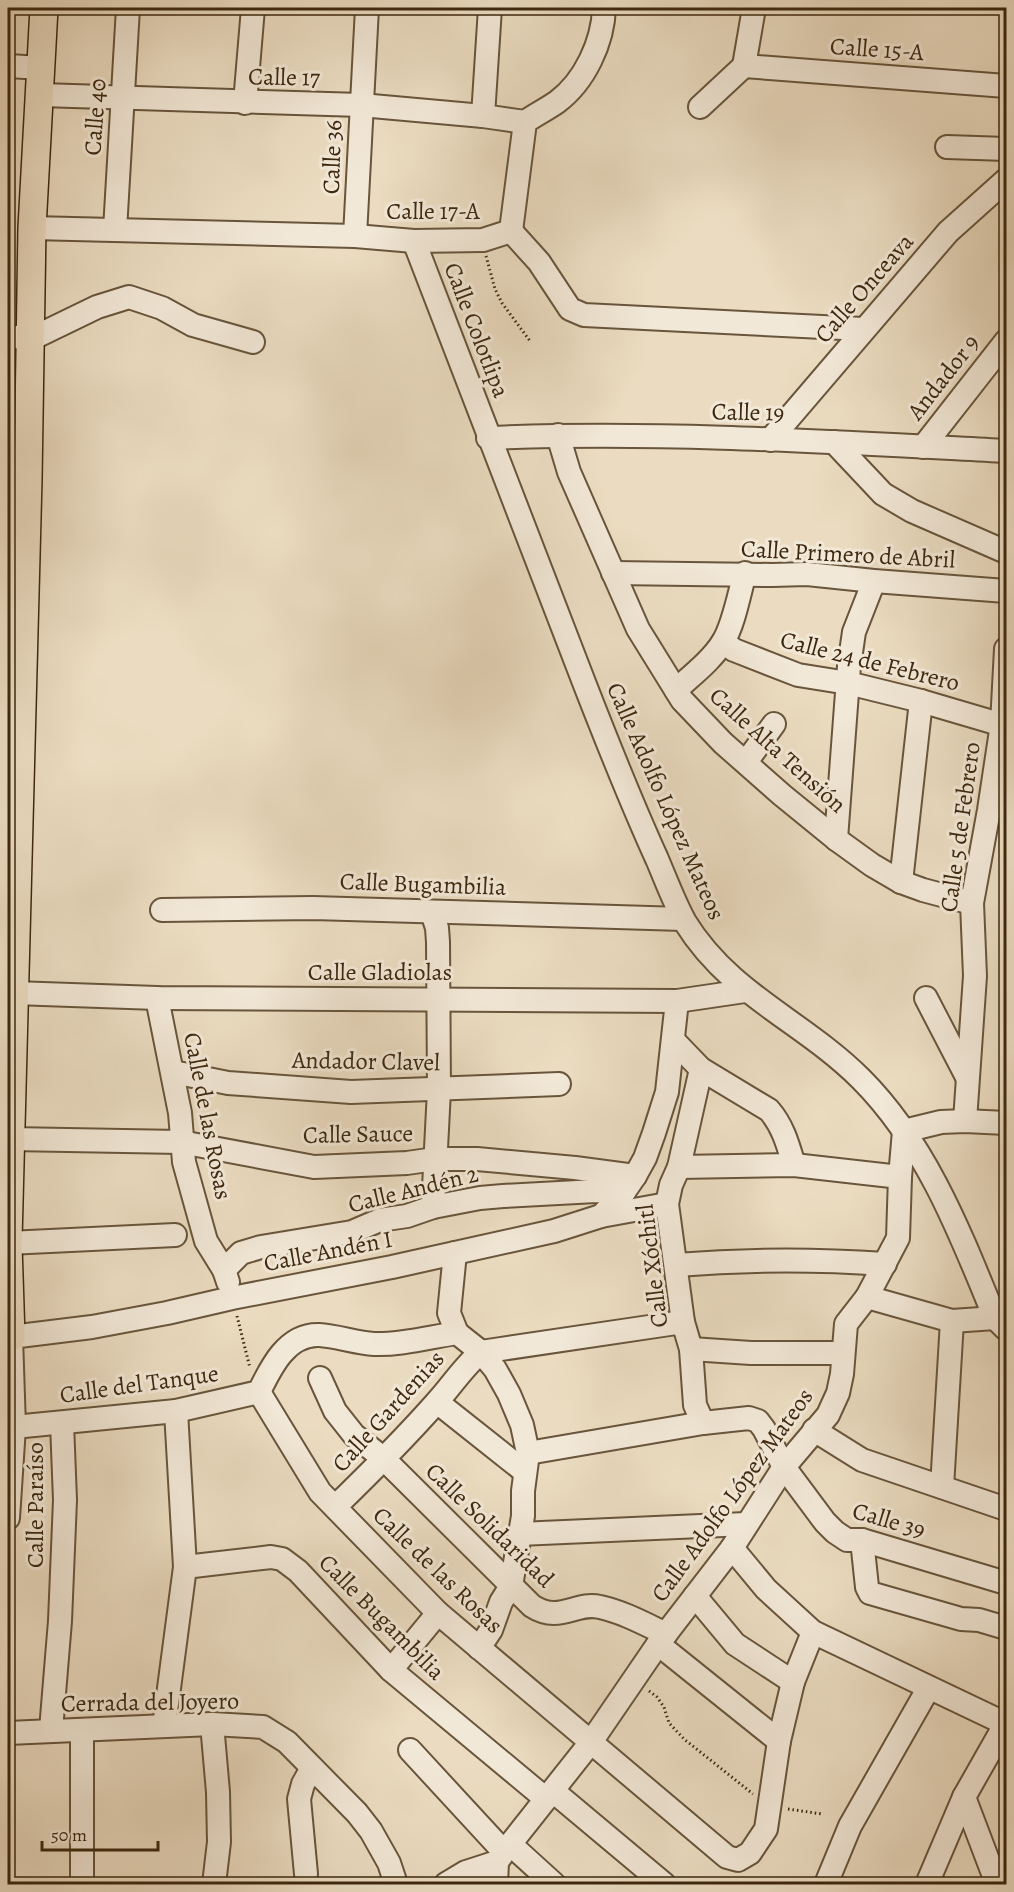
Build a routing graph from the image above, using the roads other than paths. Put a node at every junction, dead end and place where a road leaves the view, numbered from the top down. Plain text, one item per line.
1 (44, 8) edge
2 (128, 8) edge
3 (253, 8) edge
4 (367, 8) edge
5 (490, 8) edge
6 (604, 8) edge
7 (754, 8) edge
8 (8, 66) edge
9 (744, 66) junction
10 (42, 68) junction
11 (1006, 86) edge
12 (41, 95) junction
13 (124, 98) junction
14 (245, 103) junction
15 (361, 105) junction
16 (700, 107) dead end
17 (483, 116) junction
18 (525, 122) junction
19 (947, 147) dead end
20 (1006, 149) edge
21 (1006, 180) edge
22 (996, 200) edge
23 (33, 228) junction
24 (115, 230) junction
25 (511, 231) junction
26 (356, 236) junction
27 (414, 241) junction
28 (863, 329) junction
29 (19, 337) edge
30 (1006, 341) edge
31 (253, 342) dead end
32 (558, 435) junction
33 (488, 438) junction
34 (770, 440) junction
35 (834, 442) junction
36 (923, 447) junction
37 (1006, 451) edge
38 (18, 478) edge
39 (1006, 552) edge
40 (613, 573) junction
41 (745, 573) junction
42 (874, 581) junction
43 (16, 583) edge
44 (1006, 591) edge
45 (723, 642) junction
46 (1006, 649) edge
47 (848, 683) junction
48 (676, 690) junction
49 (921, 701) junction
50 (774, 724) dead end
51 (1004, 725) edge
52 (746, 762) junction
53 (14, 779) edge
54 (836, 839) junction
55 (901, 882) junction
56 (972, 903) junction
57 (162, 910) dead end
58 (432, 912) junction
59 (684, 919) junction
60 (745, 991) junction
61 (14, 993) junction
62 (157, 998) junction
63 (927, 998) dead end
64 (438, 999) junction
65 (677, 1001) junction
66 (673, 1040) junction
67 (701, 1069) junction
68 (173, 1072) junction
69 (968, 1080) junction
70 (559, 1084) dead end
71 (439, 1090) junction
72 (965, 1120) junction
73 (1006, 1123) edge
74 (904, 1131) junction
75 (10, 1139) junction
76 (181, 1142) junction
77 (435, 1159) junction
78 (794, 1165) junction
79 (679, 1167) junction
80 (900, 1177) junction
81 (629, 1184) junction
82 (667, 1204) junction
83 (433, 1207) junction
84 (601, 1216) junction
85 (176, 1235) dead end
86 (8, 1243) edge
87 (455, 1253) junction
88 (885, 1264) junction
89 (676, 1265) junction
90 (224, 1270) junction
91 (867, 1297) junction
92 (232, 1298) junction
93 (952, 1321) junction
94 (683, 1322) junction
95 (1001, 1324) edge
96 (457, 1333) junction
97 (11, 1337) junction
98 (691, 1349) junction
99 (481, 1352) junction
100 (843, 1353) junction
101 (320, 1378) dead end
102 (259, 1392) junction
103 (437, 1402) junction
104 (176, 1411) junction
105 (62, 1423) junction
106 (703, 1423) junction
107 (14, 1427) junction
108 (814, 1430) junction
109 (384, 1459) junction
110 (526, 1462) junction
111 (784, 1467) junction
112 (942, 1487) junction
113 (335, 1507) junction
114 (1006, 1509) edge
115 (8, 1518) edge
116 (746, 1524) junction
117 (519, 1534) junction
118 (862, 1540) junction
119 (732, 1548) junction
120 (185, 1567) junction
121 (1006, 1583) edge
122 (511, 1586) junction
123 (695, 1596) junction
124 (438, 1613) junction
125 (1006, 1628) edge
126 (813, 1632) junction
127 (662, 1639) junction
128 (478, 1648) junction
129 (391, 1670) junction
130 (793, 1682) junction
131 (928, 1689) junction
132 (212, 1724) junction
133 (1006, 1724) edge
134 (164, 1726) junction
135 (51, 1730) junction
136 (82, 1730) junction
137 (8, 1733) edge
138 (779, 1741) junction
139 (591, 1742) junction
140 (410, 1750) dead end
141 (312, 1768) junction
142 (549, 1795) junction
143 (964, 1797) junction
144 (504, 1853) junction
145 (306, 1874) dead end
146 (82, 1884) edge
147 (214, 1884) edge
148 (396, 1884) edge
149 (446, 1884) edge
150 (496, 1884) edge
151 (554, 1884) edge
152 (664, 1884) edge
153 (826, 1884) edge
154 (927, 1884) edge
155 (997, 1884) edge

1 - 10 main road
2 - 13 street, Calle 40
3 - 14 street
4 - 15 street, Calle 36
5 - 17 street
6 - 18 street
7 - 9 street
8 - 10 street
9 - 11 street, Calle 15-A
9 - 16 street
10 - 12 main road
12 - 13 street, Calle 17
12 - 23 main road
13 - 14 street, Calle 17
13 - 24 street, Calle 40
14 - 15 street, Calle 17
15 - 17 street, Calle 17
15 - 26 street, Calle 36
17 - 18 street, Calle 17
18 - 25 street
19 - 20 street
21 - 22 street, Calle Onceava
22 - 28 street, Calle Onceava
23 - 24 street, Calle 17-A
23 - 29 main road
24 - 26 street, Calle 17-A
25 - 27 street, Calle 17-A
25 - 28 street, Calle 17-A
26 - 27 street, Calle 17-A
27 - 33 street, Calle Colotlipa
28 - 34 street, Calle Onceava
29 - 31 street
29 - 38 main road
30 - 36 street, Andador 9
32 - 33 street, Calle 19
32 - 34 street, Calle 19
32 - 40 street, Calle Alta Tensión
33 - 59 street, Calle Adolfo López Mateos
34 - 35 street, Calle 19
35 - 36 street, Calle 19
35 - 39 street
36 - 37 street, Calle 19
38 - 43 main road
40 - 41 street, Calle Primero de Abril
40 - 48 street, Calle Alta Tensión
41 - 42 street, Calle Primero de Abril
41 - 45 street
42 - 44 street, Calle Primero de Abril
42 - 47 street
43 - 53 main road
45 - 47 street, Calle 24 de Febrero
45 - 48 street
46 - 51 street, Calle 5 de Febrero
47 - 49 street, Calle 24 de Febrero
47 - 54 street
48 - 52 street, Calle Alta Tensión
49 - 51 street, Calle 24 de Febrero
49 - 55 street
50 - 52 street
51 - 56 street, Calle 5 de Febrero
52 - 54 street, Calle Alta Tensión
53 - 61 main road
54 - 55 street, Calle Alta Tensión
55 - 56 street, Calle Alta Tensión
56 - 69 street, Calle 5 de Febrero
57 - 58 street, Calle Bugambilia
58 - 59 street, Calle Bugambilia
58 - 64 street
59 - 60 street, Calle Adolfo López Mateos
60 - 65 street, Calle Gladiolas
60 - 74 street, Calle Adolfo López Mateos
61 - 62 street, Calle Gladiolas
61 - 75 main road
62 - 64 street, Calle Gladiolas
62 - 68 street, Calle de las Rosas
63 - 69 street
64 - 65 street, Calle Gladiolas
64 - 71 street
65 - 66 street
66 - 67 street
66 - 81 street, Calle Andén I
67 - 78 street
67 - 79 street, Calle Xóchitl
68 - 71 street, Andador Clavel
68 - 76 street, Calle de las Rosas
69 - 72 street, Calle 5 de Febrero
70 - 71 street, Andador Clavel
71 - 77 street
72 - 73 street
72 - 74 street
74 - 80 street, Calle Adolfo López Mateos
74 - 95 street
75 - 76 street, Calle Sauce
75 - 86 main road
76 - 77 street, Calle Sauce
76 - 90 street, Calle de las Rosas
77 - 81 street, Calle Sauce
77 - 83 street
78 - 79 street
78 - 80 street
79 - 82 street, Calle Xóchitl
80 - 88 street, Calle Adolfo López Mateos
81 - 83 street, Calle Andén 2
81 - 84 street, Calle Andén I
82 - 84 street
82 - 89 street, Calle Xóchitl
83 - 90 street, Calle Andén 2
84 - 87 street, Calle Andén I
85 - 86 street
86 - 97 main road
87 - 92 street, Calle Andén I
87 - 96 street
88 - 89 street
88 - 91 street, Calle Adolfo López Mateos
89 - 94 street, Calle Xóchitl
90 - 92 street, Calle de las Rosas
91 - 93 street
91 - 100 street, Calle Adolfo López Mateos
92 - 97 street, Calle Andén I
93 - 95 street
93 - 112 street
94 - 98 street, Calle Xóchitl
94 - 99 street
96 - 99 street
96 - 102 street
97 - 107 street
98 - 100 street
98 - 106 street, Calle Xóchitl
99 - 103 street, Calle Gardenias
99 - 110 street
100 - 108 street, Calle Adolfo López Mateos
101 - 109 street, Calle Solidaridad
102 - 104 street, Calle del Tanque
102 - 113 street, Calle de las Rosas
103 - 109 street, Calle Gardenias
103 - 110 street
104 - 105 street, Calle del Tanque
104 - 120 street
105 - 107 street, Calle del Tanque
105 - 135 street, Calle Paraíso
106 - 110 street
106 - 111 street, Calle 39
107 - 115 street
108 - 111 street, Calle Adolfo López Mateos
108 - 112 street
109 - 113 street, Calle Gardenias
109 - 122 street, Calle Solidaridad
110 - 117 street
111 - 116 street, Calle Adolfo López Mateos
111 - 118 street, Calle 39
112 - 114 street
113 - 124 street, Calle de las Rosas
116 - 117 street
116 - 119 street, Calle Adolfo López Mateos
117 - 122 street
118 - 121 street, Calle 39
118 - 125 street
119 - 123 street, Calle Adolfo López Mateos
119 - 126 street
120 - 129 street, Calle Bugambilia
120 - 134 street
122 - 127 street, Calle Solidaridad
122 - 128 street
123 - 127 street, Calle Adolfo López Mateos
123 - 130 street
124 - 128 street, Calle de las Rosas
124 - 129 street
126 - 130 street, Calle de las Rosas
126 - 131 street
127 - 138 street, Calle Solidaridad
127 - 139 street, Calle Adolfo López Mateos
128 - 139 street, Calle de las Rosas
129 - 142 street, Calle Bugambilia
130 - 138 street, Calle de las Rosas
131 - 133 street
131 - 153 street
132 - 134 street, Cerrada del Joyero
132 - 141 street, Cerrada del Joyero
132 - 147 street
133 - 143 street
134 - 136 street, Cerrada del Joyero
135 - 136 street, Cerrada del Joyero
135 - 137 street, Cerrada del Joyero
136 - 146 street
138 - 139 street, Calle de las Rosas
139 - 142 street, Calle Adolfo López Mateos
140 - 144 street
141 - 145 street
141 - 148 street, Cerrada del Joyero
142 - 144 street, Calle Adolfo López Mateos
142 - 152 street, Calle Bugambilia
143 - 154 street
143 - 155 street
144 - 149 street
144 - 150 street
144 - 151 street

